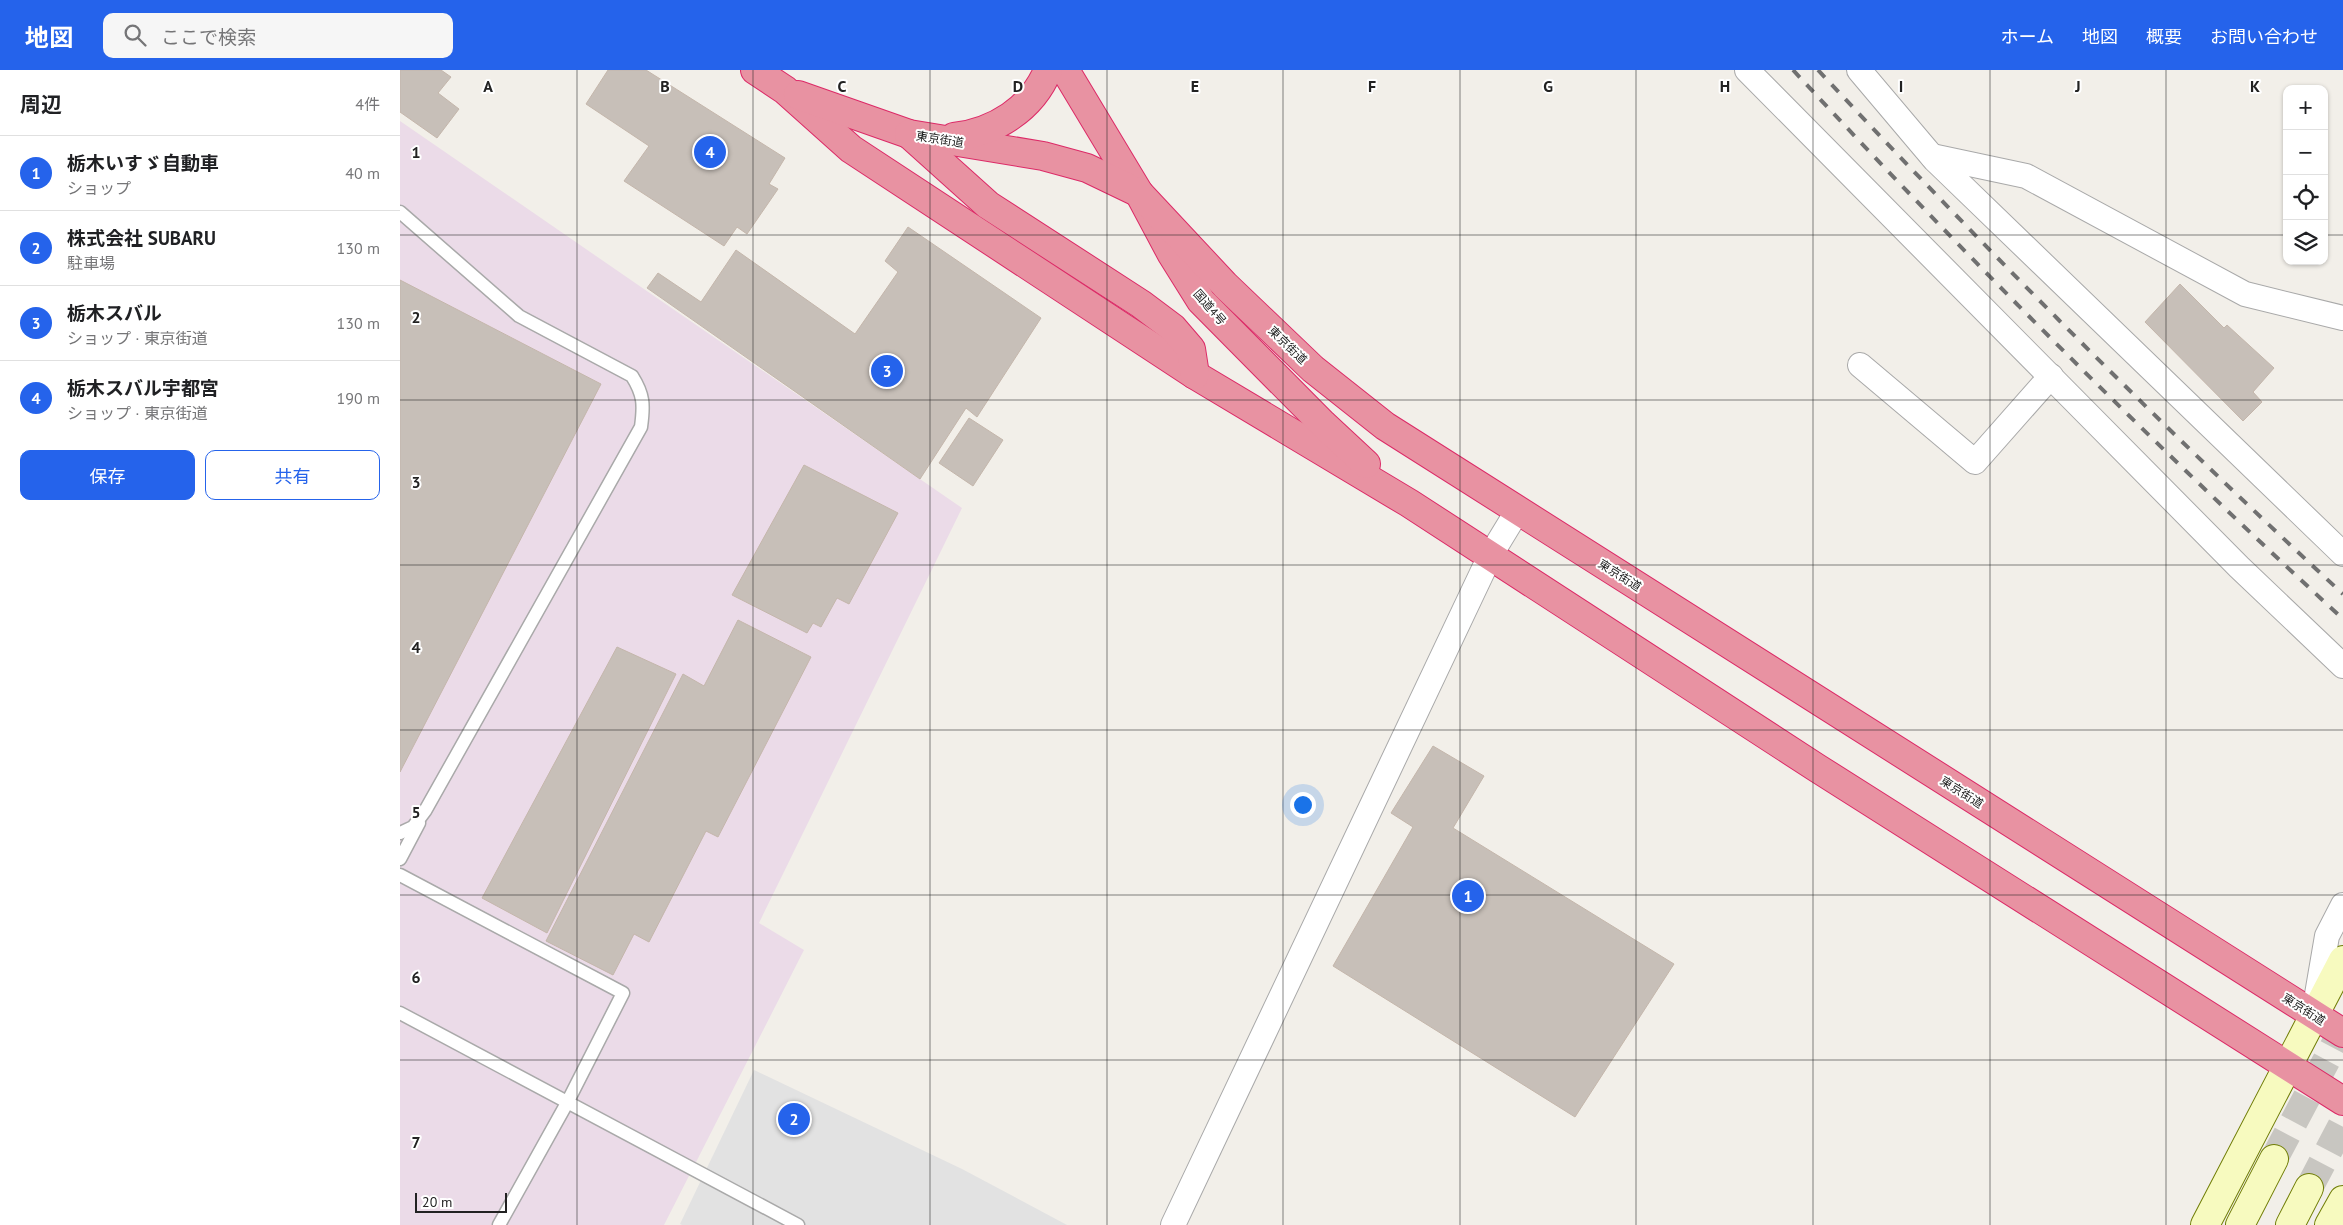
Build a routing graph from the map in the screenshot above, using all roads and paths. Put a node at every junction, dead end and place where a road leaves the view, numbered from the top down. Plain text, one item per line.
1 (755, 70) edge
2 (1048, 70) edge
3 (1064, 70) edge
4 (1747, 70) edge
5 (1859, 70) edge
6 (785, 90) junction
7 (910, 134) junction
8 (941, 138) junction
9 (1932, 156) junction
10 (1139, 193) junction
11 (400, 212) edge
12 (2343, 318) edge
13 (1860, 365) dead end
14 (1195, 374) junction
15 (2050, 376) junction
16 (1409, 503) junction
17 (1518, 510) junction
18 (2343, 554) edge
19 (1490, 556) junction
20 (2343, 666) edge
21 (425, 812) junction
22 (400, 832) edge
23 (400, 859) edge
24 (400, 875) edge
25 (2343, 905) edge
26 (2343, 960) edge
27 (400, 1013) edge
28 (2313, 1015) junction
29 (2343, 1033) edge
30 (2286, 1066) junction
31 (2343, 1101) edge
32 (567, 1103) junction
33 (2274, 1159) tunnel mouth
34 (2309, 1188) tunnel mouth
35 (2343, 1200) edge
36 (499, 1225) edge
37 (798, 1225) edge
38 (1173, 1225) edge
39 (2205, 1225) edge
40 (2240, 1225) edge
41 (2290, 1225) edge
42 (2329, 1225) edge

1 - 6 highway, 東京街道
2 - 8 highway
3 - 10 highway, 国道4号
4 - 15 street
5 - 9 street
6 - 7 highway, 東京街道
6 - 14 highway, 東京街道
7 - 8 highway, 東京街道
7 - 14 highway, 東京街道
8 - 10 highway, 東京街道
9 - 12 street
9 - 18 street
10 - 16 highway, 国道4号
10 - 17 highway, 東京街道
11 - 21 lane
13 - 15 street
14 - 16 highway, 東京街道
15 - 20 street
16 - 19 highway, 東京街道
17 - 19 street
17 - 28 highway, 東京街道
19 - 30 highway, 東京街道
19 - 38 street
21 - 22 lane
21 - 23 lane
24 - 32 lane
25 - 28 street
26 - 28 street
27 - 32 lane
28 - 29 highway, 東京街道
28 - 30 street
30 - 31 highway, 東京街道
30 - 39 street
32 - 36 lane
32 - 37 lane
33 - 40 street
34 - 41 street
35 - 42 street

